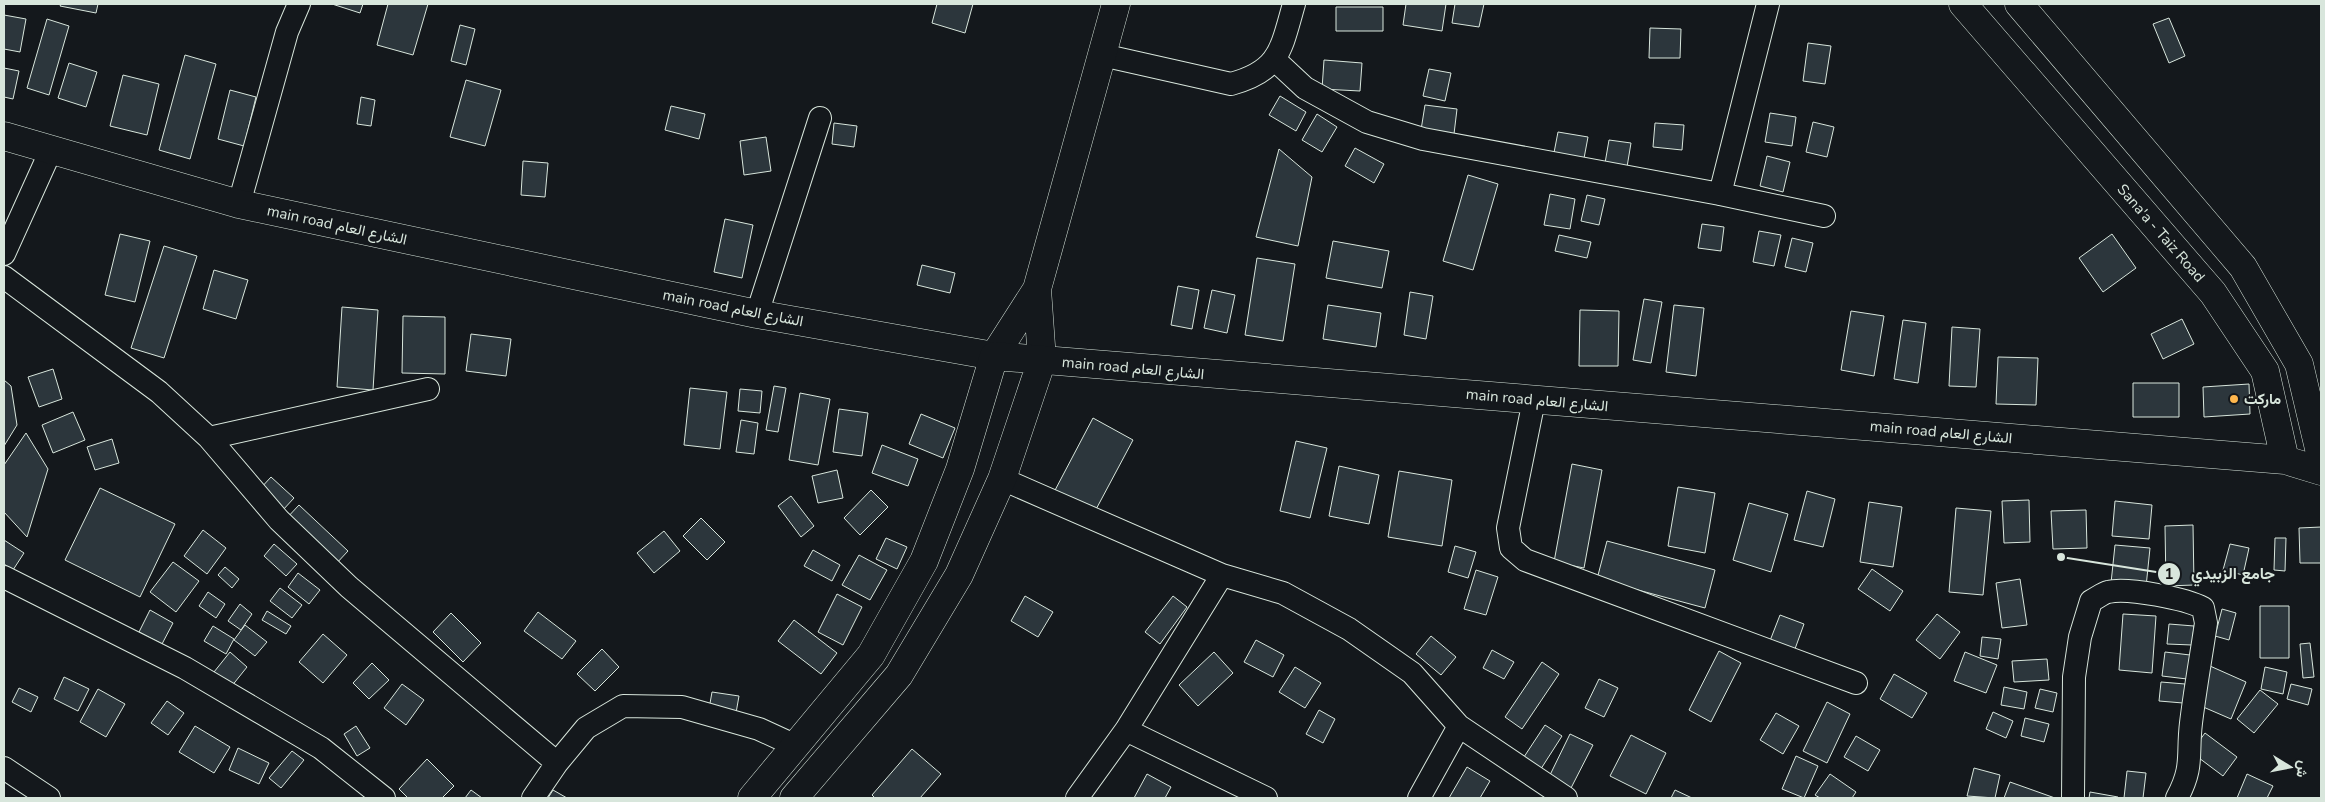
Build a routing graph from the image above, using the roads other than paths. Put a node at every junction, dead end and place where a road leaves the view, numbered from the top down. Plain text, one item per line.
1 (299, 4) edge
2 (1116, 4) edge
3 (1294, 4) edge
4 (1768, 4) edge
5 (1963, 4) edge
6 (2019, 4) edge
7 (1102, 54) junction
8 (1275, 60) junction
9 (820, 118) dead end
10 (4, 136) edge
11 (51, 150) junction
12 (1720, 194) junction
13 (239, 204) junction
14 (1824, 216) dead end
15 (4, 254) edge
16 (4, 277) edge
17 (1037, 289) junction
18 (757, 314) junction
19 (994, 356) junction
20 (1042, 360) junction
21 (428, 389) dead end
22 (1534, 400) junction
23 (208, 438) junction
24 (2321, 457) edge
25 (2285, 460) junction
26 (2321, 470) edge
27 (1002, 479) junction
28 (1222, 575) junction
29 (4, 577) edge
30 (871, 655) junction
31 (899, 675) junction
32 (1856, 683) dead end
33 (1459, 726) junction
34 (1126, 730) junction
35 (796, 746) junction
36 (557, 763) junction
37 (4, 768) edge
38 (49, 798) edge
39 (384, 798) edge
40 (533, 798) edge
41 (752, 798) edge
42 (794, 798) edge
43 (1077, 798) edge
44 (1266, 798) edge
45 (1419, 798) edge
46 (1566, 798) edge
47 (2073, 798) edge
48 (2177, 798) edge

1 - 13 street
2 - 7 main road
3 - 8 street
4 - 12 street
5 - 25 main road, Sana'a - Taiz Road
6 - 24 main road
7 - 8 street
7 - 17 main road
8 - 12 street
9 - 18 street
10 - 11 main road, main road الشارع العام
11 - 13 main road, main road الشارع العام
11 - 15 street
12 - 14 street
13 - 18 main road, main road الشارع العام
16 - 23 street
17 - 19 main road
17 - 20 main road
18 - 19 main road, main road الشارع العام
19 - 20 main road, main road الشارع العام
19 - 30 main road
20 - 22 main road, main road الشارع العام
20 - 27 main road
21 - 23 street
22 - 25 main road, main road الشارع العام
22 - 32 street
23 - 36 street
25 - 26 main road
27 - 28 street
27 - 31 main road
28 - 33 street
28 - 34 street
29 - 39 street
30 - 31 main road
30 - 35 main road
31 - 42 main road
33 - 45 street
33 - 46 street
34 - 43 street
34 - 44 street
35 - 36 street
35 - 41 main road
36 - 40 street
37 - 38 street
47 - 48 street

